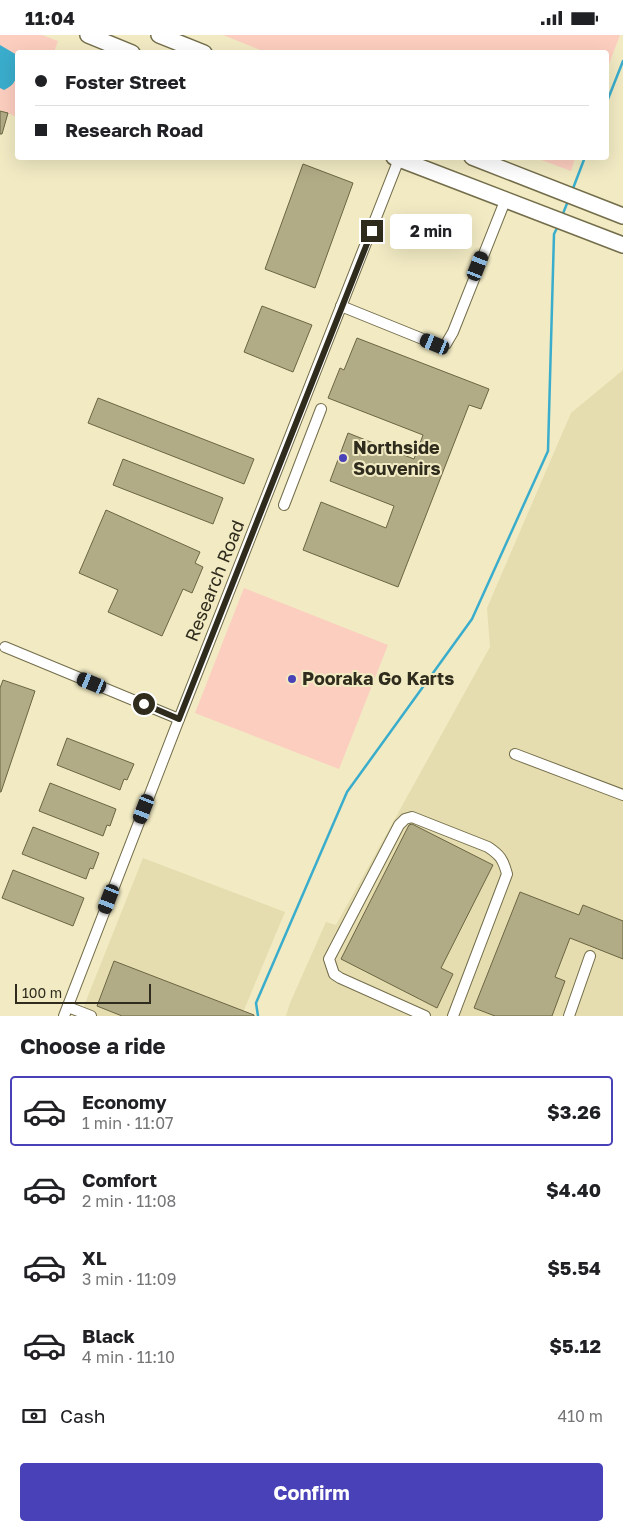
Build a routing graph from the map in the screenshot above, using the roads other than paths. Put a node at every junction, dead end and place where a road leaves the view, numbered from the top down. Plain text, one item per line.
1 (88, 35) edge
2 (160, 35) edge
3 (125, 50) edge
4 (197, 50) edge
5 (397, 160) edge
6 (403, 160) edge
7 (480, 160) edge
8 (505, 201) junction
9 (623, 216) edge
10 (623, 245) edge
11 (341, 306) junction
12 (321, 409) dead end
13 (298, 417) junction
14 (315, 424) junction
15 (274, 476) junction
16 (292, 483) junction
17 (284, 505) dead end
18 (5, 647) dead end
19 (179, 719) junction
20 (515, 754) dead end
21 (623, 795) edge
22 (590, 955) dead end
23 (66, 1011) edge
24 (91, 1016) edge
25 (425, 1016) edge
26 (454, 1016) edge
27 (569, 1016) edge

1 - 3 highway
2 - 4 highway
5 - 11 street, Research Road
6 - 8 highway
7 - 9 highway
8 - 10 highway
8 - 11 street
11 - 13 street, Research Road
12 - 14 street
13 - 14 street
13 - 15 street, Research Road
14 - 16 street
15 - 16 street
15 - 19 street, Research Road
16 - 17 street
18 - 19 street
19 - 23 street, Research Road
20 - 21 street
22 - 27 street
23 - 24 street
25 - 26 street

